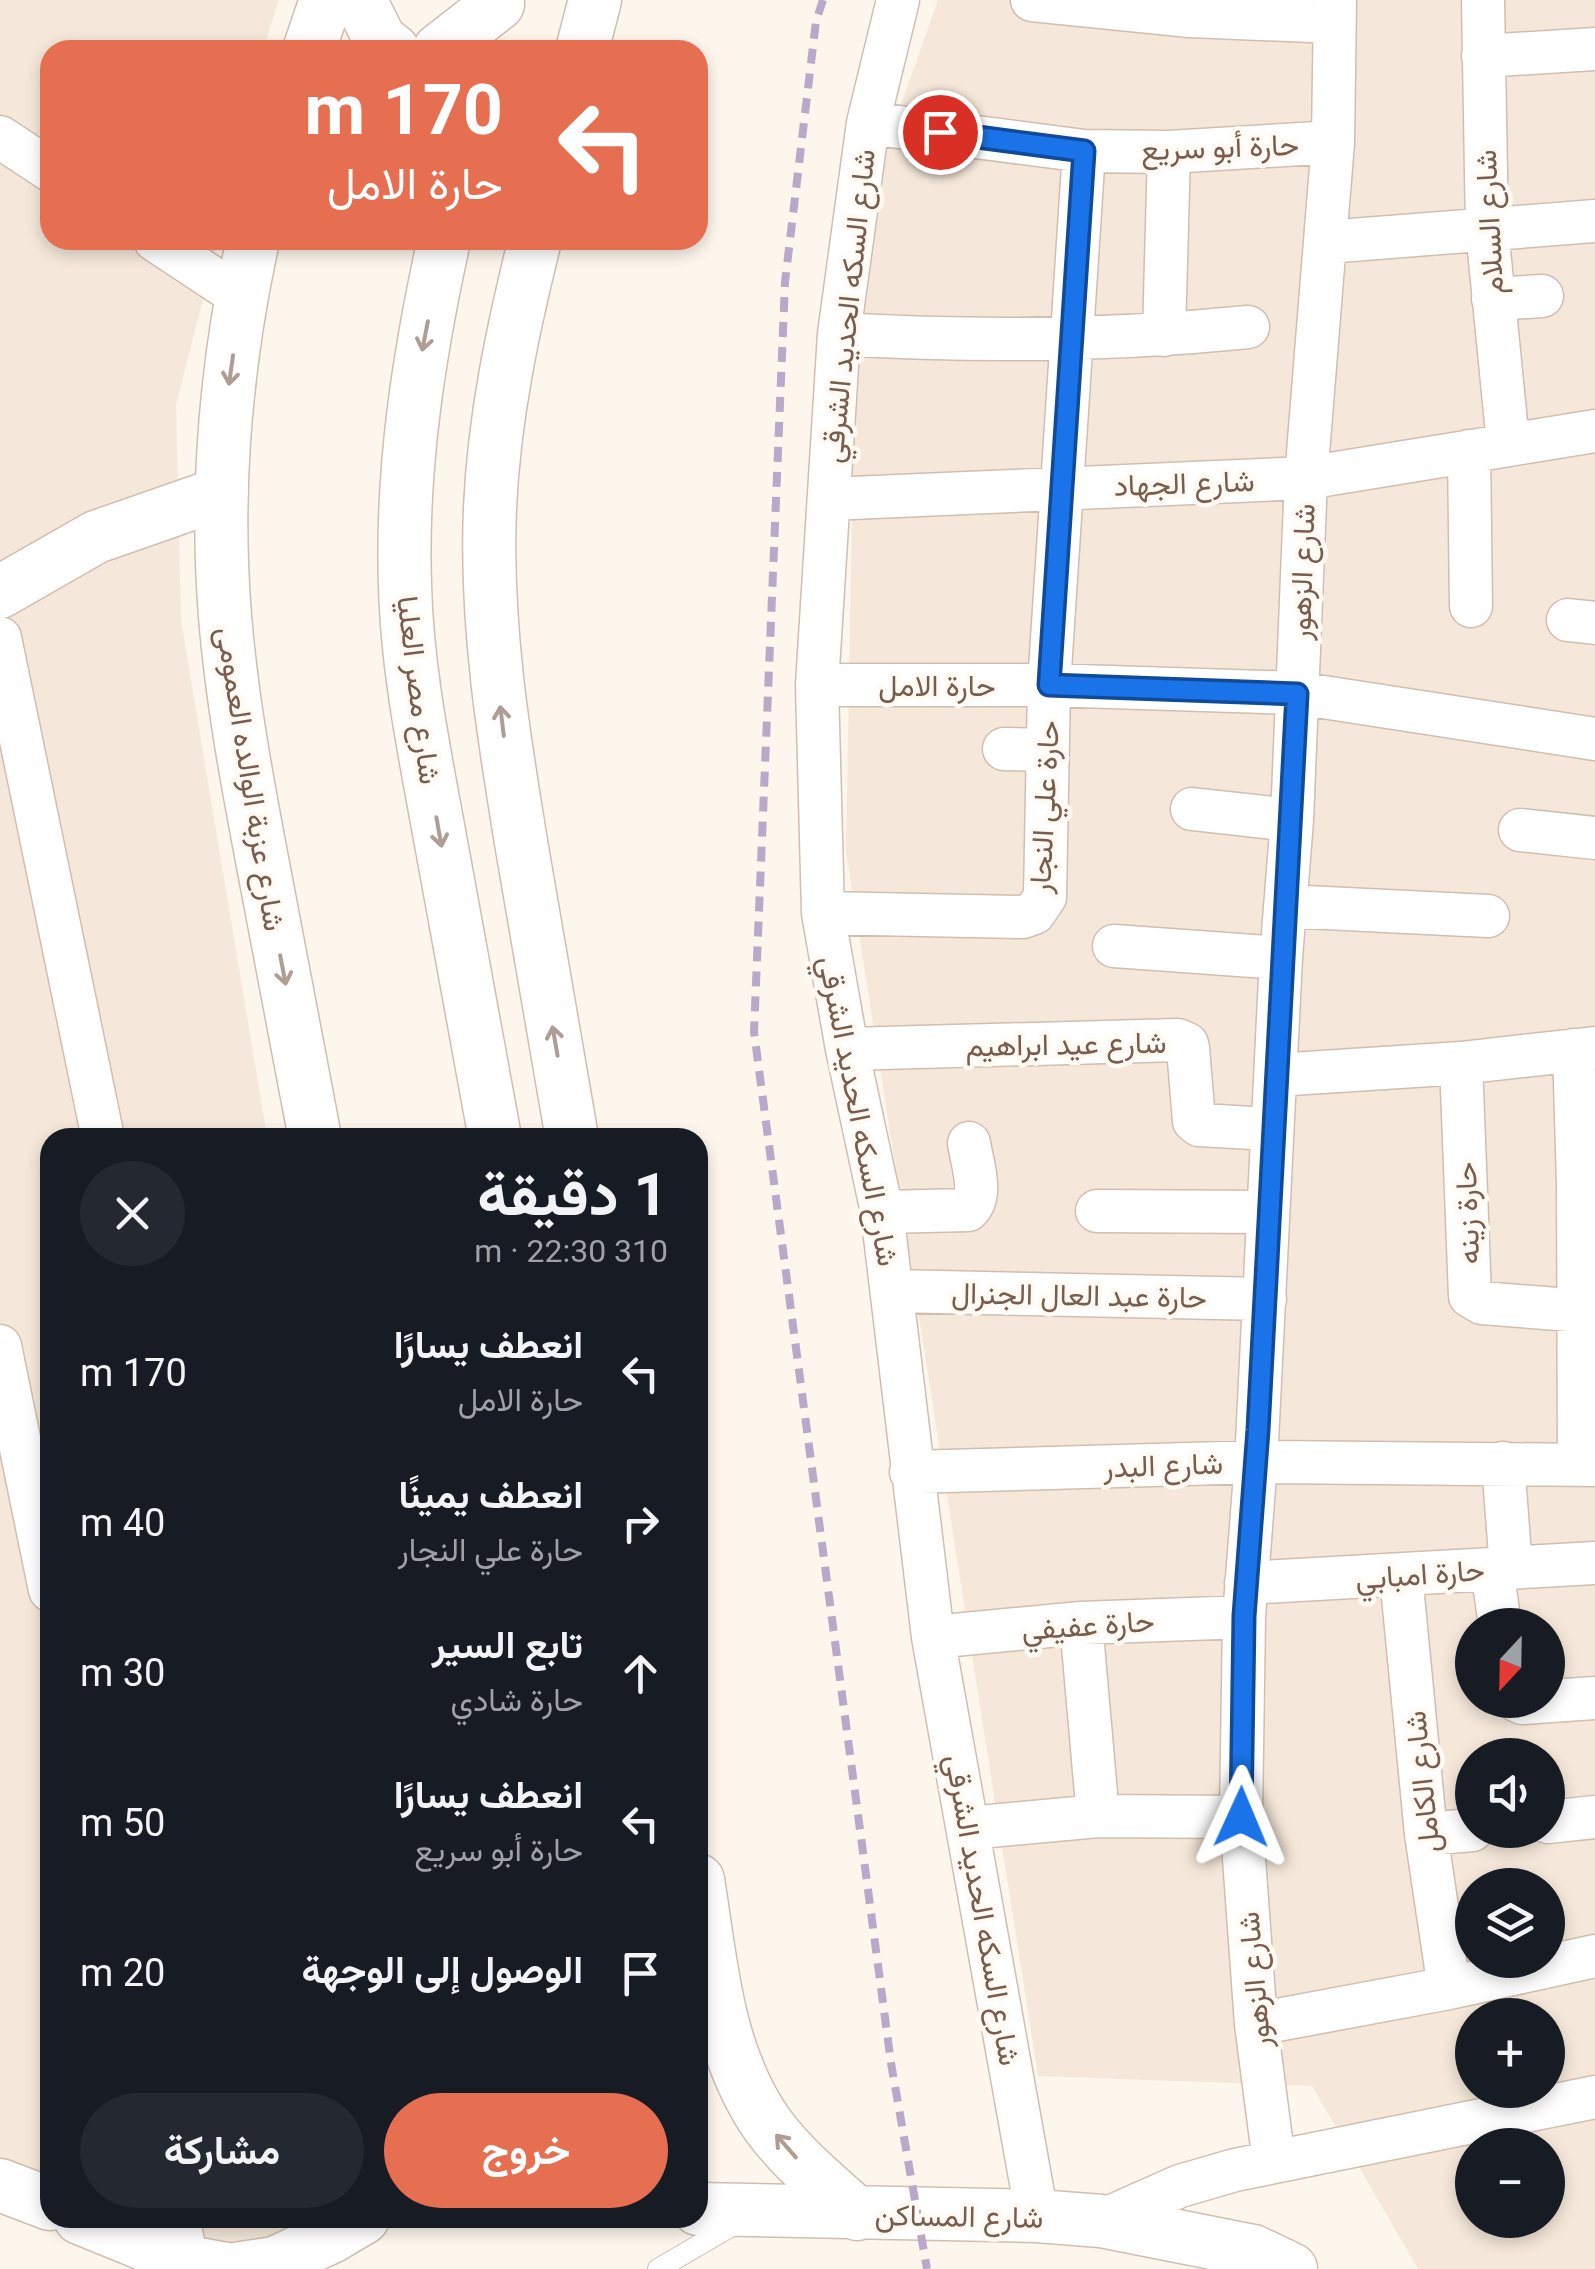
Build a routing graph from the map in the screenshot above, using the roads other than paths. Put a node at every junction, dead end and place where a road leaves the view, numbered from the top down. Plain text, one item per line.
1 (325, 0) edge
2 (360, 0) edge
3 (595, 0) edge
4 (898, 0) edge
5 (1032, 0) edge
6 (1483, 0) edge
7 (1334, 11) edge
8 (495, 18) edge
9 (312, 40) edge
10 (380, 40) edge
11 (456, 40) edge
12 (585, 40) edge
13 (1595, 49) edge
14 (1482, 56) junction
15 (868, 123) junction
16 (0, 137) edge
17 (1333, 142) junction
18 (1084, 151) junction
19 (1169, 152) junction
20 (40, 163) edge
21 (1595, 221) edge
22 (1487, 230) junction
23 (1326, 242) junction
24 (170, 250) edge
25 (251, 250) edge
26 (442, 250) edge
27 (533, 250) edge
28 (1542, 296) dead end
29 (241, 297) junction
30 (1492, 299) junction
31 (1248, 327) dead end
32 (839, 334) junction
33 (1164, 336) junction
34 (1074, 341) junction
35 (1595, 431) edge
36 (1489, 447) junction
37 (1306, 478) junction
38 (1060, 488) junction
39 (222, 493) junction
40 (829, 499) junction
41 (405, 504) junction
42 (490, 508) junction
43 (0, 592) edge
44 (1470, 606) dead end
45 (0, 638) edge
46 (817, 685) junction
47 (1049, 685) junction
48 (1297, 694) junction
49 (1595, 740) edge
50 (1004, 749) dead end
51 (1048, 750) junction
52 (1192, 809) dead end
53 (1292, 820) junction
54 (1520, 830) dead end
55 (1595, 838) edge
56 (1285, 906) junction
57 (822, 913) junction
58 (1488, 916) dead end
59 (1114, 946) dead end
60 (1281, 958) junction
61 (847, 1049) junction
62 (1584, 1049) edge
63 (1461, 1063) junction
64 (1276, 1075) junction
65 (101, 1128) edge
66 (312, 1128) edge
67 (492, 1128) edge
68 (570, 1128) edge
69 (1272, 1129) junction
70 (969, 1143) dead end
71 (1587, 1184) edge
72 (1097, 1211) dead end
73 (882, 1212) junction
74 (1268, 1212) junction
75 (892, 1291) junction
76 (1265, 1299) junction
77 (1586, 1312) edge
78 (0, 1346) edge
79 (1256, 1462) junction
80 (1503, 1463) junction
81 (1587, 1465) edge
82 (912, 1472) junction
83 (40, 1541) edge
84 (1595, 1564) edge
85 (1502, 1569) junction
86 (1401, 1576) junction
87 (1244, 1600) junction
88 (1501, 1608) edge
89 (1080, 1623) junction
90 (933, 1637) junction
91 (1595, 1698) edge
92 (1565, 1700) edge
93 (1098, 1816) junction
94 (1241, 1817) junction
95 (1595, 1817) edge
96 (1565, 1820) edge
97 (969, 1828) junction
98 (1455, 1831) edge
99 (1426, 1834) junction
100 (708, 1940) edge
101 (1595, 1956) edge
102 (1449, 1988) junction
103 (1256, 2024) junction
104 (1595, 2097) edge
105 (1274, 2162) junction
106 (0, 2185) edge
107 (40, 2200) edge
108 (708, 2210) edge
109 (754, 2212) junction
110 (856, 2214) junction
111 (1037, 2216) junction
112 (1101, 2221) junction
113 (112, 2228) edge
114 (333, 2228) edge
115 (203, 2257) edge
116 (1228, 2257) edge
117 (658, 2269) edge
118 (1291, 2269) edge

1 - 9 street
2 - 10 street
3 - 12 street
4 - 15 street, شارع السكه الحديد الشرقي
5 - 7 street
6 - 14 street, شارع السلام
7 - 17 street, شارع الزهور
8 - 11 street
13 - 14 street
14 - 22 street, شارع السلام
15 - 18 street, حارة أبو سريع
15 - 32 street, شارع السكه الحديد الشرقي
16 - 20 street
17 - 19 street, حارة أبو سريع
17 - 23 street, شارع الزهور
18 - 19 street, حارة أبو سريع
18 - 34 street, حارة علي النجار
19 - 33 street
21 - 22 street
22 - 23 street
22 - 30 street, شارع السلام
23 - 37 street, شارع الزهور
24 - 29 street
25 - 29 street, شارع عزبة الوالده العمومى
26 -> 41 street, شارع مصر العليا
27 - 42 street
28 - 30 street
29 -> 39 street, شارع عزبة الوالده العمومى
30 - 36 street, شارع السلام
31 - 33 street
32 - 34 street
32 - 40 street, شارع السكه الحديد الشرقي
33 - 34 street
34 - 38 street, حارة علي النجار
35 - 36 street, شارع الجهاد
36 - 37 street, شارع الجهاد
36 - 44 street, شارع السلام
37 - 38 street, شارع الجهاد
37 - 48 street, شارع الزهور
38 - 40 street, شارع الجهاد
38 - 47 street, حارة علي النجار
39 - 43 street
39 -> 66 street, شارع عزبة الوالده العمومى
40 - 46 street, شارع السكه الحديد الشرقي
41 - 42 street
41 -> 67 street, شارع مصر العليا
68 -> 42 street
45 - 65 street
46 - 47 street, حارة الامل
46 - 57 street, شارع السكه الحديد الشرقي
47 - 48 street, حارة الامل
47 - 51 street, حارة علي النجار
48 - 49 street, حارة الامل
48 - 53 street, شارع الزهور
50 - 51 street
51 - 57 street, حارة علي النجار
52 - 53 street
53 - 56 street, شارع الزهور
54 - 55 street
56 - 58 street
56 - 60 street, شارع الزهور
57 - 61 street, شارع السكه الحديد الشرقي
59 - 60 street
60 - 64 street, شارع الزهور
61 - 69 street, شارع عيد ابراهيم
61 - 73 street, شارع السكه الحديد الشرقي
62 - 63 street
62 - 71 street
63 - 64 street
63 - 77 street, حارة زينه
64 - 69 street, شارع الزهور
69 - 74 street, شارع الزهور
70 - 73 street
71 - 77 street
72 - 74 street
73 - 75 street, شارع السكه الحديد الشرقي
74 - 76 street, شارع الزهور
75 - 76 street, حارة عبد العال الجنرال
75 - 82 street, شارع السكه الحديد الشرقي
76 - 79 street, شارع الزهور
77 - 81 street
78 - 83 street
79 - 80 street, شارع البدر
79 - 82 street, شارع البدر
79 - 87 street, شارع الزهور
80 - 81 street, شارع البدر
80 - 85 street
82 - 90 street, شارع السكه الحديد الشرقي
84 - 85 street, حارة امبابي
85 - 86 street, حارة امبابي
85 - 88 street
86 - 87 street, حارة امبابي
86 - 99 street, شارع الكامل
87 - 89 street, حارة عفيفي
87 - 94 street, شارع الزهور
89 - 90 street, حارة عفيفي
89 - 93 street
90 - 97 street, شارع السكه الحديد الشرقي
91 - 92 street
93 - 94 street
93 - 97 street
94 - 103 street, شارع الزهور
95 - 96 street
97 - 111 street, شارع السكه الحديد الشرقي
98 - 99 street
99 - 102 street, شارع الكامل
110 -> 100 street
101 - 102 street
102 - 103 street
103 - 105 street, شارع الزهور
104 - 105 street
105 - 112 street
106 - 107 street
108 - 109 street, شارع المساكن
109 - 110 street, شارع المساكن
109 - 117 lane
110 - 111 street, شارع المساكن
111 - 112 street, شارع المساكن
112 - 116 street, شارع المساكن
113 - 115 street
114 - 115 street
116 - 118 street, شارع المساكن

